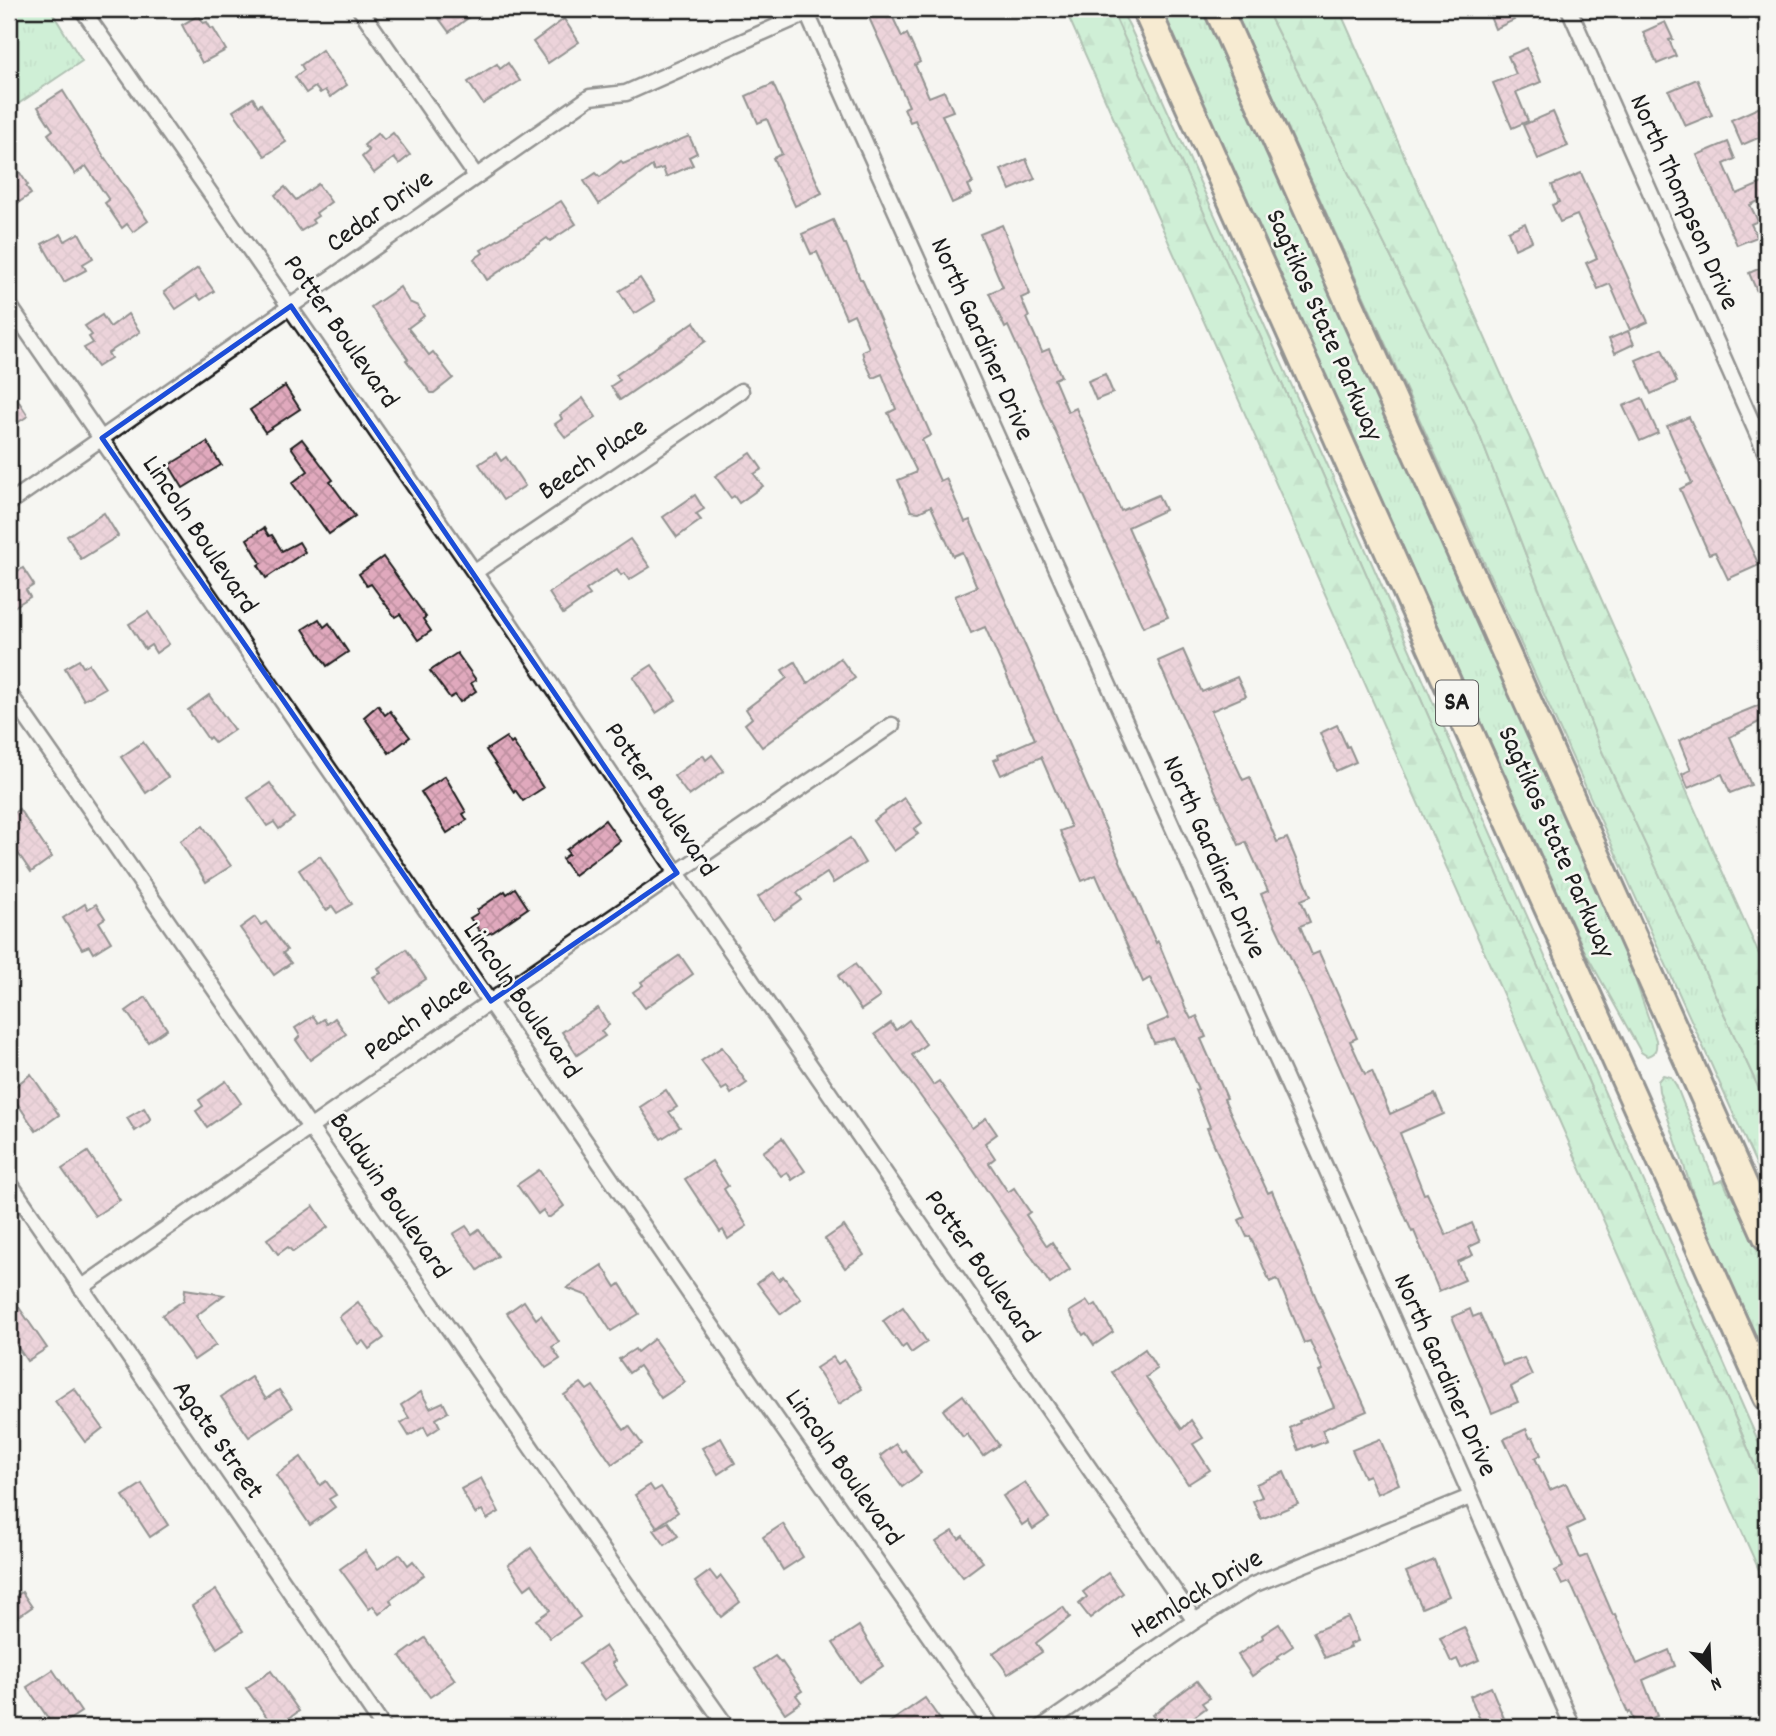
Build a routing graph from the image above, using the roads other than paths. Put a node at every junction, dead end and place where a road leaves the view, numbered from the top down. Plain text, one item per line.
1 (82, 9) edge
2 (360, 9) edge
3 (1146, 9) edge
4 (1217, 9) edge
5 (1569, 9) edge
6 (806, 11) edge
7 (477, 176) junction
8 (9, 304) edge
9 (291, 306) junction
10 (741, 391) dead end
11 (102, 438) junction
12 (1767, 456) edge
13 (9, 503) edge
14 (475, 572) junction
15 (9, 693) edge
16 (891, 725) dead end
17 (677, 873) junction
18 (491, 1001) junction
19 (311, 1127) junction
20 (9, 1182) edge
21 (1767, 1237) edge
22 (81, 1287) junction
23 (1767, 1397) edge
24 (1469, 1497) junction
25 (1195, 1621) junction
26 (383, 1727) edge
27 (727, 1727) edge
28 (992, 1727) edge
29 (1042, 1727) edge
30 (1573, 1727) edge

1 - 9 street, Potter Boulevard
2 - 7 street
3 - 23 highway, Sagtikos State Parkway / SA
4 - 21 highway, Sagtikos State Parkway / SA
5 - 12 street, North Thompson Drive
6 - 7 street, Cedar Drive
6 - 24 street, North Gardiner Drive
7 - 9 street, Cedar Drive
8 - 11 street, Lincoln Boulevard
9 - 11 street, Cedar Drive
9 - 14 street, Potter Boulevard
10 - 14 street, Beech Place
11 - 13 street, Cedar Drive
11 - 18 street, Lincoln Boulevard
14 - 17 street, Potter Boulevard
15 - 19 street, Baldwin Boulevard
16 - 17 street, Peach Place
17 - 18 street, Peach Place
17 - 25 street, Potter Boulevard
18 - 19 street, Peach Place
18 - 28 street, Lincoln Boulevard
19 - 22 street, Peach Place
19 - 27 street, Baldwin Boulevard
20 - 22 street, Agate Street
22 - 26 street, Agate Street
24 - 25 street, Hemlock Drive
24 - 30 street, North Gardiner Drive
25 - 29 street, Hemlock Drive

